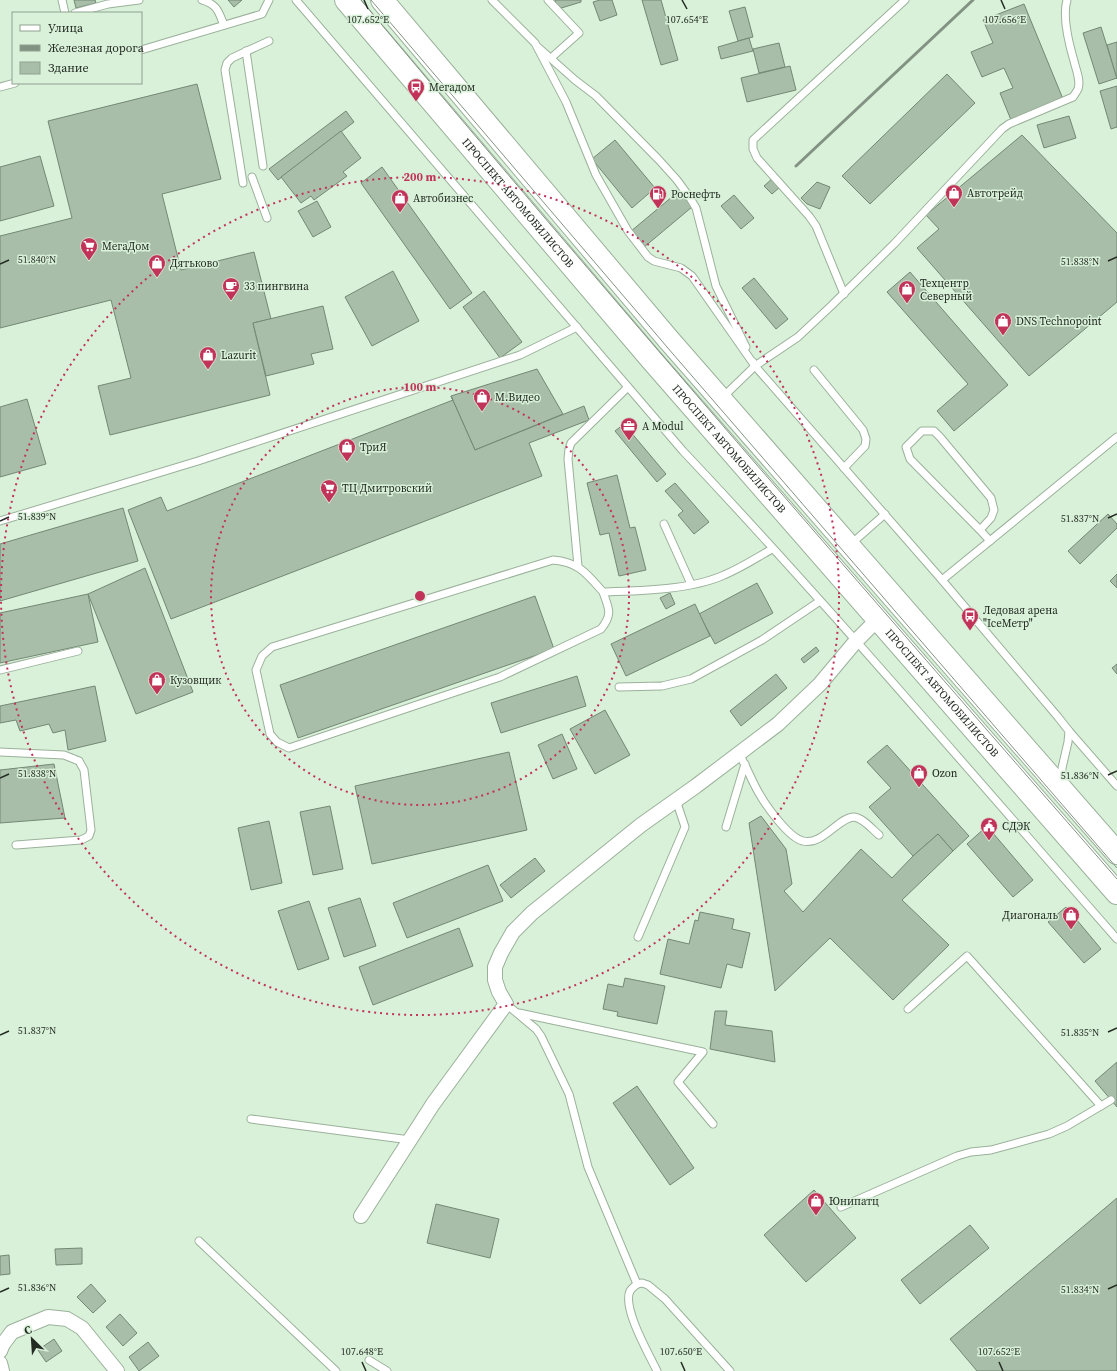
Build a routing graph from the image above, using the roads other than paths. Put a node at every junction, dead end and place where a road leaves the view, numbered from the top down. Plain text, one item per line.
1 (62, 0) edge
2 (139, 0) edge
3 (202, 0) edge
4 (269, 0) edge
5 (296, 0) edge
6 (346, 0) edge
7 (382, 0) edge
8 (492, 0) edge
9 (548, 0) edge
10 (905, 0) edge
11 (1067, 0) edge
12 (65, 12) edge
13 (80, 12) edge
14 (224, 25) junction
15 (269, 41) dead end
16 (535, 43) junction
17 (142, 50) edge
18 (246, 52) junction
19 (551, 58) junction
20 (12, 84) edge
21 (0, 87) edge
22 (263, 166) dead end
23 (252, 177) dead end
24 (243, 183) dead end
25 (267, 218) dead end
26 (844, 294) junction
27 (577, 327) junction
28 (755, 366) junction
29 (814, 370) dead end
30 (628, 387) junction
31 (721, 398) junction
32 (1117, 437) edge
33 (844, 468) junction
34 (884, 514) junction
35 (0, 521) edge
36 (664, 524) dead end
37 (980, 530) junction
38 (990, 540) junction
39 (849, 546) junction
40 (772, 549) junction
41 (578, 566) junction
42 (942, 580) junction
43 (691, 584) junction
44 (603, 592) junction
45 (820, 601) junction
46 (878, 619) junction
47 (856, 641) junction
48 (78, 652) dead end
49 (0, 670) edge
50 (619, 687) dead end
51 (1069, 731) junction
52 (0, 752) edge
53 (742, 759) junction
54 (1117, 786) edge
55 (1061, 788) junction
56 (676, 800) junction
57 (726, 827) dead end
58 (879, 835) dead end
59 (16, 845) dead end
60 (1117, 853) edge
61 (1114, 886) edge
62 (638, 937) dead end
63 (1117, 939) edge
64 (506, 1004) junction
65 (908, 1009) dead end
66 (517, 1013) junction
67 (1111, 1100) dead end
68 (1101, 1106) junction
69 (251, 1119) dead end
70 (712, 1124) dead end
71 (410, 1140) junction
72 (841, 1207) dead end
73 (360, 1216) dead end
74 (199, 1241) dead end
75 (637, 1284) junction
76 (0, 1351) edge
77 (368, 1360) dead end
78 (0, 1363) edge
79 (2, 1371) edge
80 (117, 1371) edge
81 (336, 1371) edge
82 (387, 1371) edge
83 (657, 1371) edge
84 (730, 1371) edge

1 - 12 lane
2 - 13 lane
3 - 14 lane
4 - 14 lane
5 - 27 lane
6 - 46 main road, ПРОСПЕКТ АВТОМОБИЛИСТОВ
7 - 31 main road
8 - 16 lane
9 - 19 lane
10 - 26 lane
11 - 26 lane
14 - 17 lane
15 - 18 lane
16 - 19 lane
16 - 28 lane
18 - 22 lane
18 - 24 lane
19 - 28 lane
20 - 21 lane
23 - 25 lane
26 - 28 lane
27 - 30 lane
27 - 35 lane
28 - 31 lane
28 - 33 lane
29 - 33 lane
30 - 40 lane
30 - 41 lane
31 - 39 main road
32 - 38 lane
33 - 34 lane
34 - 39 lane
34 - 42 lane
36 - 43 lane
37 - 37 lane
37 - 38 lane
38 - 42 lane
39 - 55 main road
40 - 43 lane
40 - 45 lane
41 - 44 lane
41 - 44 lane
42 - 51 lane
43 - 44 lane
45 - 47 lane
45 - 50 lane
46 - 47 street
46 - 61 main road, ПРОСПЕКТ АВТОМОБИЛИСТОВ
47 - 53 street
47 - 63 lane
48 - 49 lane
51 - 54 lane
51 - 55 lane
52 - 59 lane
53 - 56 street
53 - 57 lane
53 - 58 lane
55 - 60 main road
56 - 62 lane
56 - 64 street
64 - 66 lane
64 - 71 street
65 - 68 lane
66 - 70 lane
66 - 75 lane
67 - 68 lane
68 - 72 lane
69 - 71 lane
71 - 73 street
74 - 81 lane
75 - 83 lane
75 - 84 lane
76 - 80 street
77 - 82 lane
78 - 79 street

